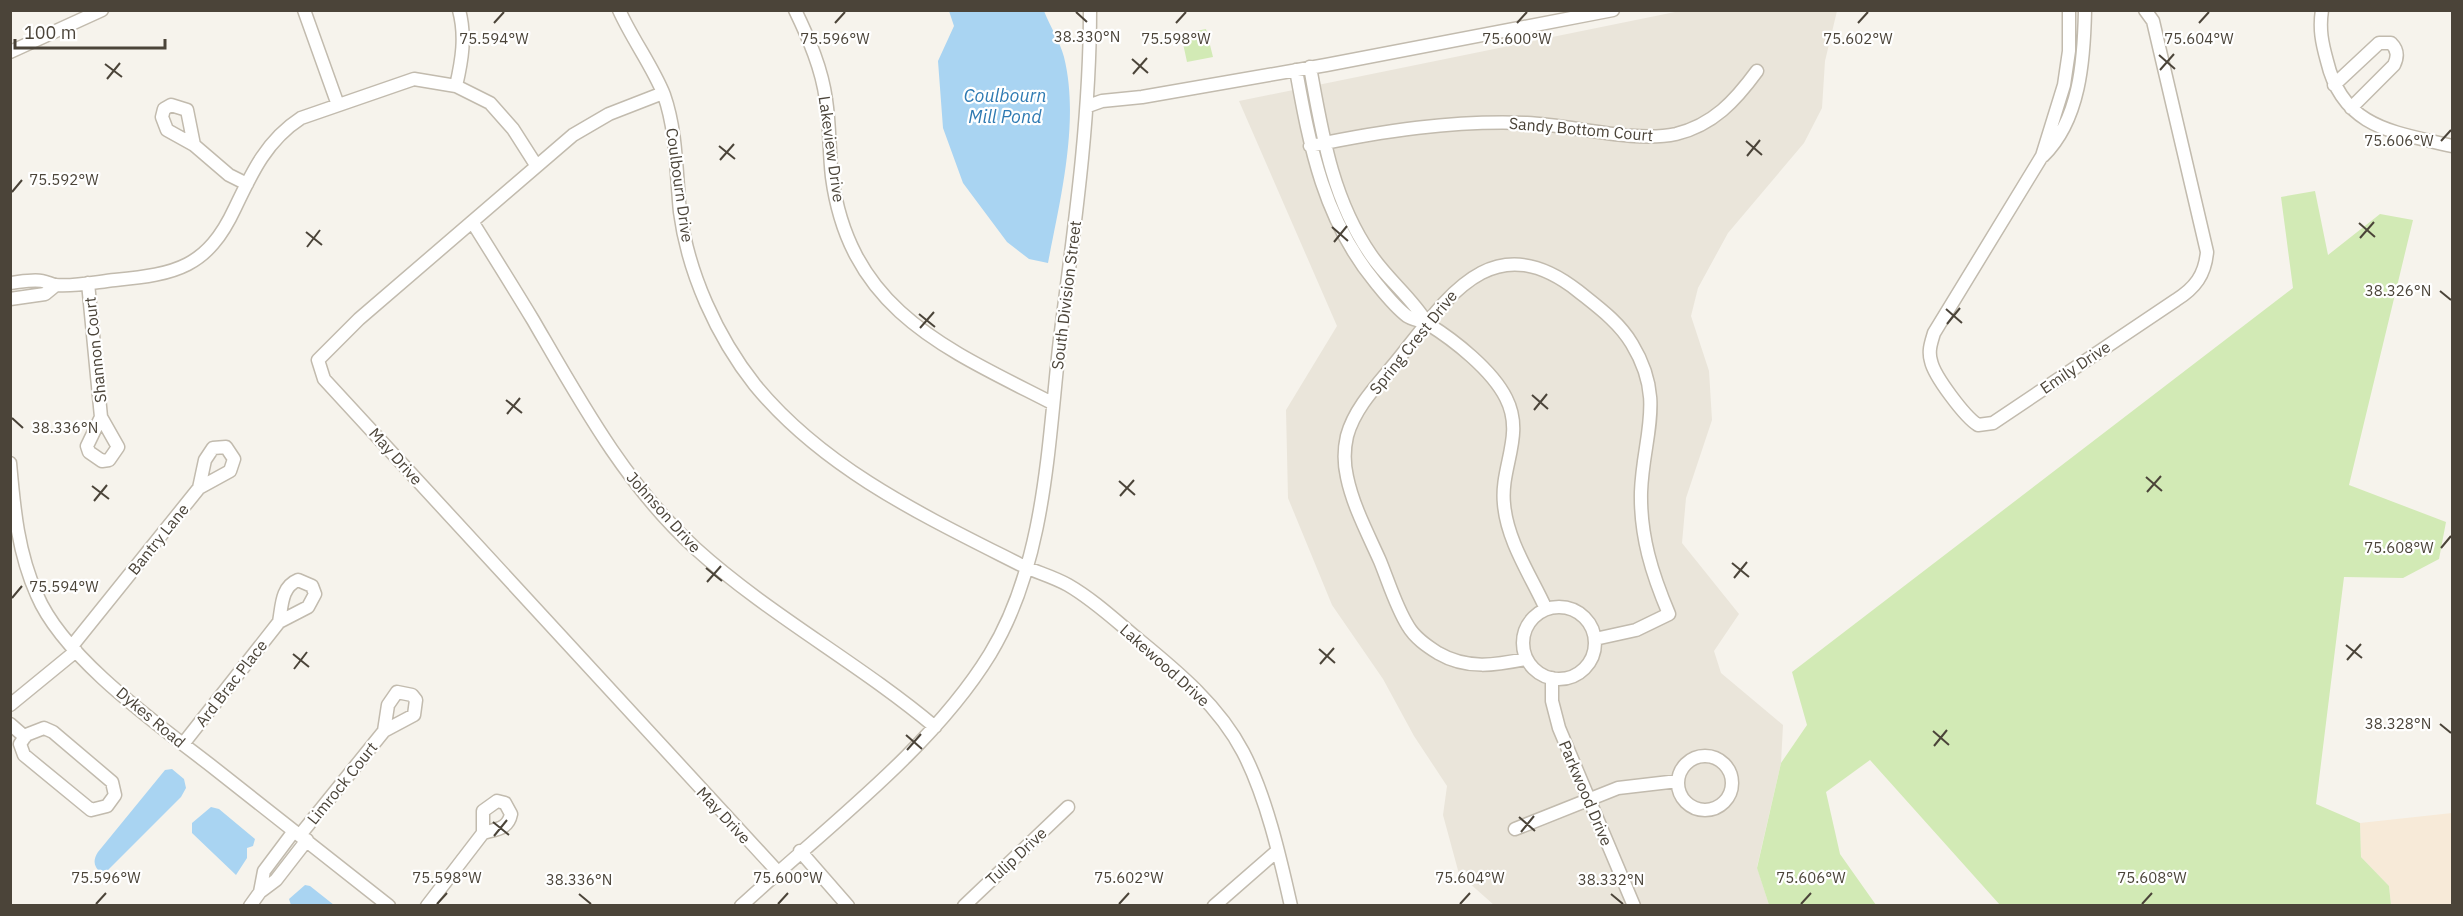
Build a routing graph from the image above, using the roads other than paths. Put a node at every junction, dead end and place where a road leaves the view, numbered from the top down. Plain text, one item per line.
1 (102, 10) edge
2 (304, 10) edge
3 (459, 10) edge
4 (619, 10) edge
5 (795, 10) edge
6 (1090, 10) edge
7 (1613, 10) edge
8 (2069, 10) edge
9 (2085, 10) edge
10 (2145, 10) edge
11 (2322, 10) edge
12 (10, 51) edge
13 (1310, 68) junction
14 (1296, 70) junction
15 (1757, 71) dead end
16 (2334, 85) junction
17 (456, 86) junction
18 (663, 93) junction
19 (338, 105) junction
20 (1088, 106) junction
21 (2351, 108) junction
22 (1323, 143) junction
23 (194, 145) dead end
24 (1310, 146) junction
25 (2452, 146) edge
26 (2042, 156) junction
27 (536, 165) junction
28 (247, 184) junction
29 (473, 223) junction
30 (10, 283) edge
31 (88, 283) junction
32 (56, 285) junction
33 (10, 299) edge
34 (1426, 323) junction
35 (1052, 403) junction
36 (101, 417) dead end
37 (10, 463) edge
38 (199, 488) dead end
39 (1027, 567) junction
40 (1546, 609) junction
41 (279, 622) dead end
42 (1595, 639) junction
43 (74, 648) junction
44 (1526, 659) junction
45 (1552, 678) junction
46 (10, 705) edge
47 (10, 724) edge
48 (935, 727) junction
49 (384, 731) dead end
50 (25, 737) junction
51 (183, 744) junction
52 (1678, 781) junction
53 (1588, 798) junction
54 (1068, 807) dead end
55 (1515, 829) dead end
56 (483, 833) dead end
57 (300, 835) junction
58 (800, 851) junction
59 (1277, 851) junction
60 (778, 872) junction
61 (250, 906) edge
62 (390, 906) edge
63 (427, 906) edge
64 (741, 906) edge
65 (848, 906) edge
66 (964, 906) edge
67 (1214, 906) edge
68 (1291, 906) edge
69 (1634, 906) edge

1 - 12 street
2 - 19 street
3 - 17 street
4 - 18 street, Coulbourn Drive
5 - 35 street, Lakeview Drive
6 - 20 street, South Division Street
7 - 13 street
8 - 26 street, Emily Drive
9 - 26 street, Emily Drive
10 - 26 street, Emily Drive
11 - 16 street
13 - 14 street
13 - 22 street
14 - 20 street
14 - 24 street
15 - 22 street, Sandy Bottom Court
16 - 21 street
16 - 21 street
17 - 19 street
17 - 27 street
18 - 27 street, May Drive
18 - 39 street, Coulbourn Drive
19 - 28 street
20 - 35 street, South Division Street
21 - 25 street
22 - 24 street, Sandy Bottom Court
22 - 34 street
23 - 28 street
24 - 34 street
27 - 29 street, May Drive
28 - 31 street
29 - 48 street, Johnson Drive
29 - 60 street, May Drive
30 - 32 street
31 - 32 street
31 - 36 street, Shannon Court
32 - 33 street
34 - 40 street
34 - 42 street, Spring Crest Drive
34 - 44 street, Spring Crest Drive
35 - 39 street, South Division Street
37 - 43 street, Dykes Road
38 - 43 street, Bantry Lane
39 - 48 street, South Division Street
39 - 59 street, Lakewood Drive
40 - 42 street
40 - 44 street
41 - 51 street, Ard Brac Place
42 - 45 street
43 - 46 street, Bantry Lane
43 - 51 street, Dykes Road
44 - 45 street
45 - 53 street, Parkwood Drive
47 - 50 street
48 - 58 street, South Division Street
49 - 57 street, Limrock Court
50 - 50 street
51 - 57 street, Dykes Road
52 - 52 street
52 - 53 street
53 - 55 street
53 - 69 street, Parkwood Drive
54 - 66 street, Tulip Drive
56 - 63 street
57 - 61 street, Limrock Court
57 - 62 street, Dykes Road
58 - 60 street, South Division Street
58 - 65 street
59 - 67 street
59 - 68 street, Lakewood Drive
60 - 64 street, South Division Street

